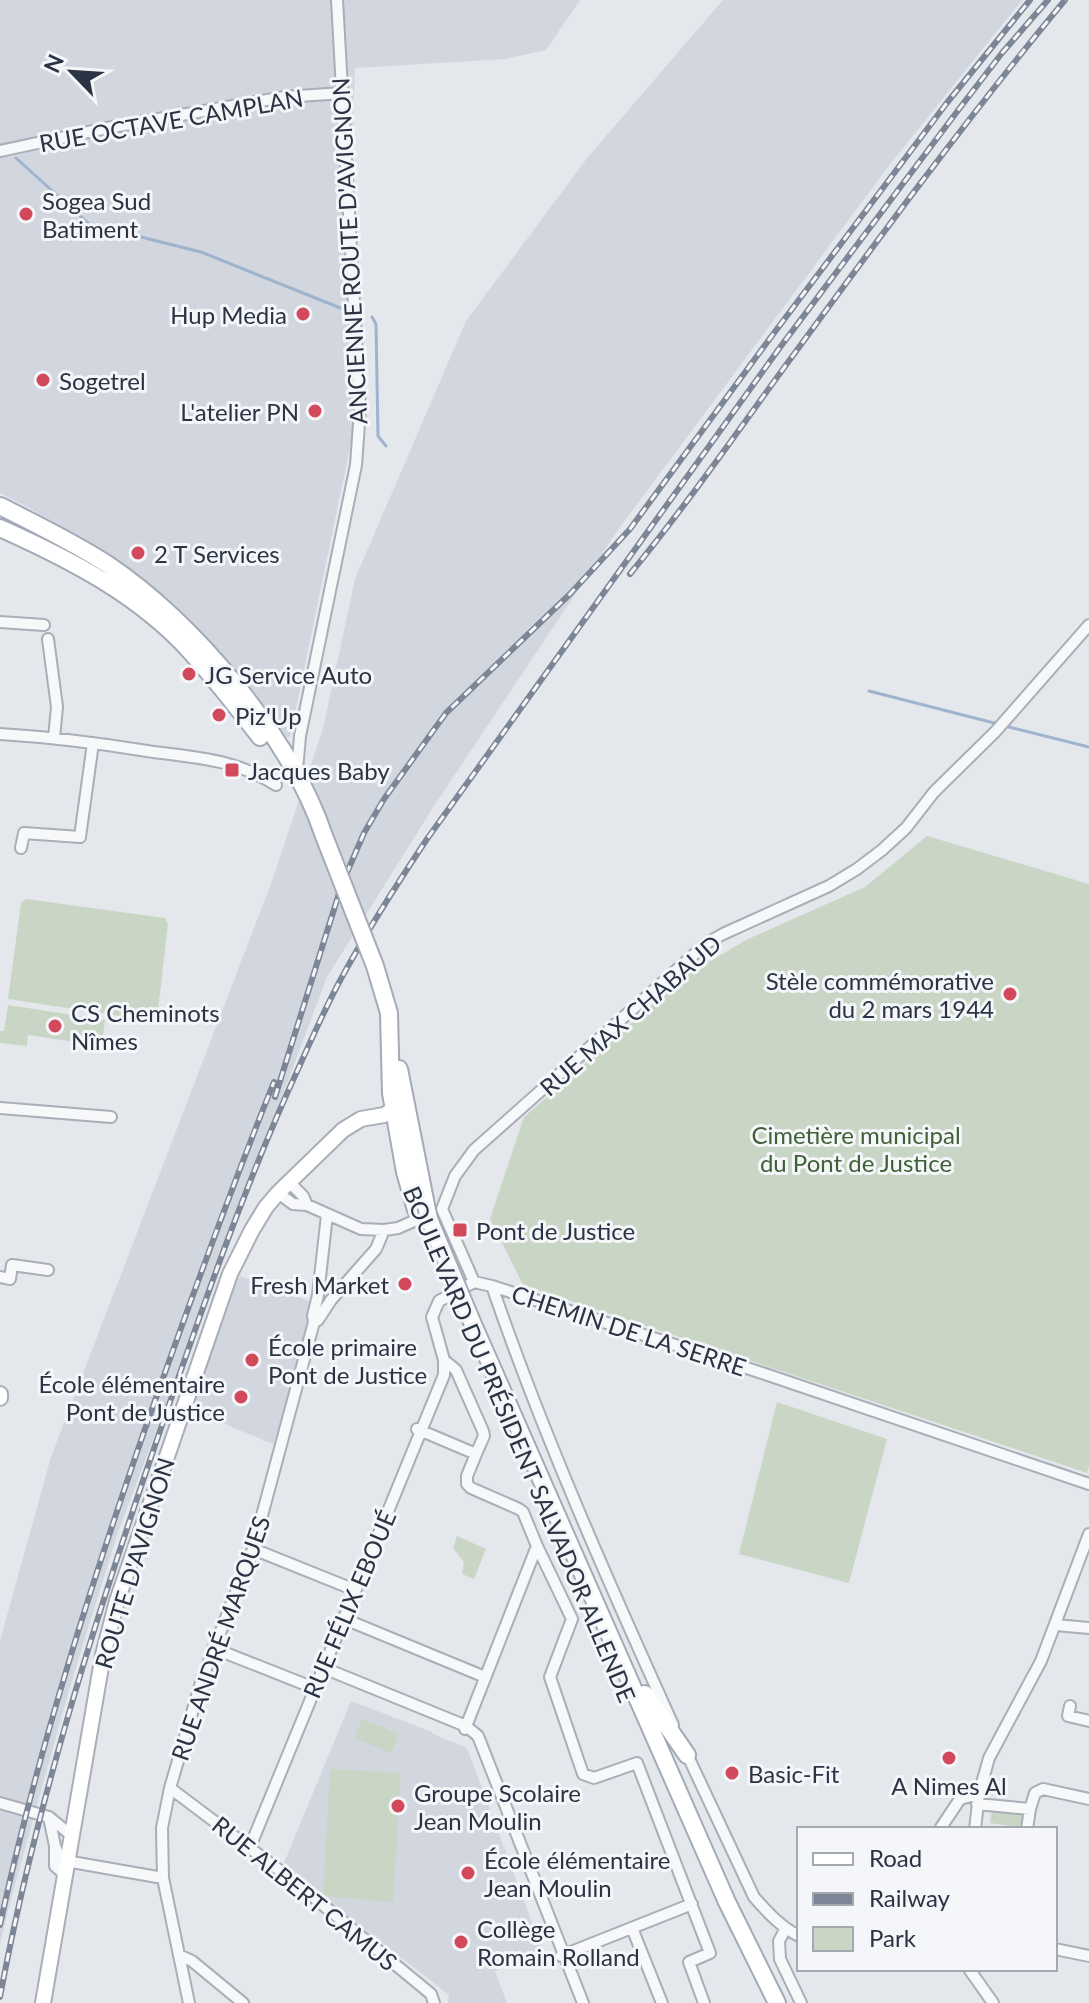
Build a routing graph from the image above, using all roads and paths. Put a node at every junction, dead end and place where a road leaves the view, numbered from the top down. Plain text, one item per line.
1 (337, 0) edge
2 (343, 93) junction
3 (0, 151) edge
4 (0, 506) edge
5 (0, 528) edge
6 (0, 622) edge
7 (44, 625) dead end
8 (1089, 625) edge
9 (48, 639) dead end
10 (0, 734) edge
11 (300, 736) junction
12 (54, 738) junction
13 (93, 743) junction
14 (278, 743) junction
15 (297, 776) junction
16 (276, 785) dead end
17 (324, 836) junction
18 (21, 848) dead end
19 (399, 1104) junction
20 (0, 1108) edge
21 (111, 1117) dead end
22 (284, 1187) junction
23 (428, 1208) junction
24 (327, 1215) junction
25 (384, 1230) junction
26 (48, 1270) dead end
27 (0, 1277) edge
28 (474, 1282) junction
29 (492, 1286) junction
30 (318, 1295) junction
31 (331, 1300) junction
32 (314, 1322) junction
33 (468, 1324) junction
34 (444, 1360) junction
35 (419, 1430) junction
36 (476, 1454) junction
37 (1089, 1484) edge
38 (1089, 1534) edge
39 (537, 1546) junction
40 (253, 1549) junction
41 (355, 1590) junction
42 (343, 1618) junction
43 (1056, 1625) junction
44 (1089, 1628) edge
45 (213, 1648) junction
46 (623, 1661) junction
47 (321, 1672) junction
48 (485, 1677) junction
49 (314, 1688) junction
50 (1070, 1706) dead end
51 (1089, 1721) edge
52 (466, 1728) junction
53 (687, 1755) junction
54 (170, 1788) junction
55 (978, 1799) junction
56 (1089, 1799) edge
57 (0, 1803) edge
58 (1030, 1809) junction
59 (49, 1817) junction
60 (941, 1827) edge
61 (976, 1827) edge
62 (1027, 1827) edge
63 (71, 1835) junction
64 (250, 1847) junction
65 (65, 1868) junction
66 (163, 1878) junction
67 (692, 1904) junction
68 (632, 1928) junction
69 (786, 1928) junction
70 (797, 1935) edge
71 (1057, 1949) edge
72 (179, 1955) junction
73 (562, 1956) junction
74 (1089, 1956) edge
75 (970, 1971) edge
76 (43, 2003) edge
77 (189, 2003) edge
78 (243, 2003) edge
79 (434, 2003) edge
80 (583, 2003) edge
81 (662, 2003) edge
82 (704, 2003) edge
83 (766, 2003) edge
84 (777, 2003) edge
85 (801, 2003) edge
86 (993, 2003) edge

1 - 2 street, ANCIENNE ROUTE D'AVIGNON
2 - 3 street, RUE OCTAVE CAMPLAN
2 - 11 street, ANCIENNE ROUTE D'AVIGNON
4 - 14 main road
5 - 17 main road
6 - 7 street
8 - 23 street, RUE MAX CHABAUD
9 - 12 street
10 - 12 street
11 - 14 street
11 - 15 street, ANCIENNE ROUTE D'AVIGNON
12 - 13 street
13 - 16 street
13 - 18 street
14 - 15 main road
15 - 17 main road
17 - 19 main road, BOULEVARD DU PRÉSIDENT SALVADOR ALLENDE, bridge
19 - 22 main road, ROUTE D'AVIGNON
19 - 23 main road, BOULEVARD DU PRÉSIDENT SALVADOR ALLENDE
20 - 21 street
22 - 24 street
22 - 63 main road, ROUTE D'AVIGNON
23 - 25 street
23 - 28 street
23 - 33 main road, BOULEVARD DU PRÉSIDENT SALVADOR ALLENDE
24 - 25 street
24 - 30 street, RUE ANDRÉ MARQUES
25 - 31 street
26 - 27 street
28 - 29 street
28 - 34 street
29 - 37 street, CHEMIN DE LA SERRE
29 - 53 street, CHEMIN DE LA SERRE
30 - 31 street
30 - 32 street, RUE ANDRÉ MARQUES
31 - 32 street
32 - 40 street, RUE ANDRÉ MARQUES
33 - 46 main road, BOULEVARD DU PRÉSIDENT SALVADOR ALLENDE
33 - 83 main road, BOULEVARD DU PRÉSIDENT SALVADOR ALLENDE
34 - 35 street, RUE FÉLIX EBOUÉ
34 - 36 street
35 - 36 street
35 - 41 street, RUE FÉLIX EBOUÉ
36 - 39 street
38 - 43 street
39 - 48 street
39 - 67 street
40 - 41 street
40 - 45 street, RUE ANDRÉ MARQUES
41 - 42 street, RUE FÉLIX EBOUÉ
42 - 47 street, RUE FÉLIX EBOUÉ
42 - 48 street
43 - 44 street
43 - 55 street
45 - 49 street
45 - 54 street, RUE ANDRÉ MARQUES
46 - 53 main road
46 - 84 main road, BOULEVARD DU PRÉSIDENT SALVADOR ALLENDE
47 - 49 street, RUE FÉLIX EBOUÉ
47 - 52 street
48 - 52 street
49 - 64 street, RUE FÉLIX EBOUÉ
50 - 51 street
52 - 73 street
53 - 69 street, CHEMIN DE LA SERRE
54 - 64 street, RUE ALBERT CAMUS
54 - 66 street, RUE ANDRÉ MARQUES
55 - 58 street
55 - 60 street
55 - 61 street
56 - 58 street
57 - 59 street
58 - 62 street
59 - 63 street
59 - 65 street
63 - 65 main road, ROUTE D'AVIGNON
64 - 79 street, RUE ALBERT CAMUS
65 - 66 street
65 - 76 main road, ROUTE D'AVIGNON
66 - 72 street, RUE ANDRÉ MARQUES
67 - 68 street
67 - 82 street
68 - 73 street
68 - 81 street
69 - 70 street, CHEMIN DE LA SERRE
69 - 85 street
71 - 74 street
72 - 77 street, RUE ANDRÉ MARQUES
72 - 78 street
73 - 80 street
75 - 86 street

